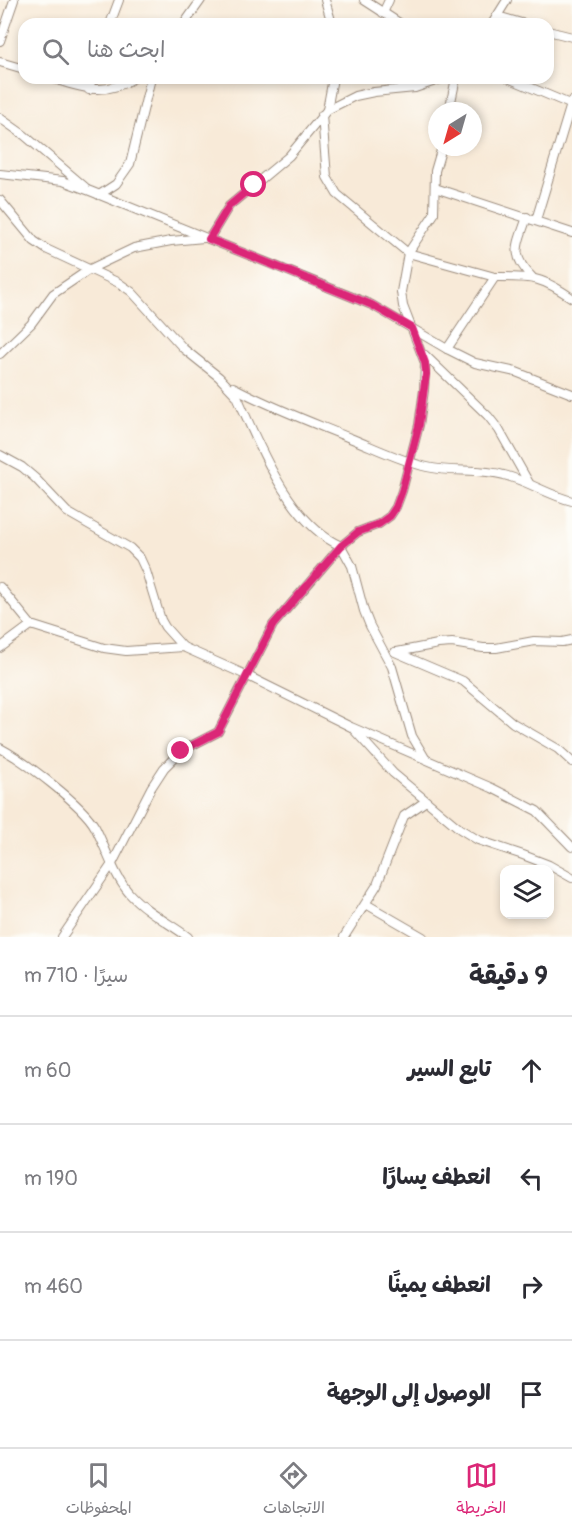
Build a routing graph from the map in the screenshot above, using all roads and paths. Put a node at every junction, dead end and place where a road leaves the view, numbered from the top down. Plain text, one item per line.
1 (14, 0) edge
2 (118, 0) edge
3 (201, 0) edge
4 (325, 0) edge
5 (364, 0) edge
6 (389, 0) edge
7 (507, 0) edge
8 (383, 13) junction
9 (497, 16) joint
10 (113, 18) edge
11 (188, 18) edge
12 (330, 18) edge
13 (391, 18) edge
14 (504, 18) edge
15 (554, 32) edge
16 (572, 37) edge
17 (0, 41) edge
18 (0, 62) edge
19 (18, 67) edge
20 (70, 84) edge
21 (90, 84) edge
22 (121, 84) edge
23 (150, 84) edge
24 (332, 84) edge
25 (427, 84) edge
26 (455, 84) edge
27 (524, 84) edge
28 (88, 90) junction
29 (451, 102) edge
30 (572, 104) edge
31 (325, 112) junction
32 (0, 118) edge
33 (563, 132) junction
34 (572, 134) edge
35 (439, 156) edge
36 (0, 174) edge
37 (435, 188) junction
38 (90, 191) junction
39 (99, 195) junction
40 (0, 200) edge
41 (527, 217) junction
42 (536, 220) junction
43 (572, 233) edge
44 (207, 239) junction
45 (408, 253) junction
46 (90, 269) junction
47 (495, 277) junction
48 (532, 277) junction
49 (572, 298) edge
50 (412, 328) junction
51 (447, 349) junction
52 (421, 352) junction
53 (0, 354) edge
54 (225, 383) junction
55 (572, 394) edge
56 (0, 455) edge
57 (410, 462) junction
58 (529, 483) junction
59 (572, 501) edge
60 (341, 546) junction
61 (0, 587) edge
62 (31, 625) junction
63 (572, 640) edge
64 (183, 647) junction
65 (0, 648) edge
66 (395, 652) junction
67 (386, 655) junction
68 (248, 676) junction
69 (351, 727) junction
70 (0, 748) edge
71 (425, 758) junction
72 (572, 762) edge
73 (426, 801) junction
74 (572, 847) edge
75 (112, 864) junction
76 (572, 878) edge
77 (366, 904) junction
78 (62, 937) edge
79 (188, 937) edge
80 (344, 937) edge
81 (423, 937) edge

1 - 17 street
2 - 10 street
3 - 11 street
4 - 12 street
5 - 8 street
6 - 8 street
7 - 9 street
8 - 13 street
9 - 14 street
15 - 16 street
18 - 19 street
20 - 28 street
21 - 28 street
22 - 28 street
23 - 39 street
24 - 31 street
25 - 31 street
26 - 29 street
27 - 30 street
30 - 33 street
31 - 44 street
31 - 45 street
32 - 38 street
33 - 34 street
33 - 42 street
35 - 37 street
36 - 38 street
37 - 41 street
37 - 45 street
38 - 39 street
39 - 44 street
40 - 46 street
41 - 42 street
41 - 48 street
42 - 43 street
44 - 46 street
44 - 50 street
45 - 47 street
45 - 50 street
46 - 53 street
46 - 54 street
47 - 48 street
47 - 51 street
48 - 49 street
50 - 51 street
50 - 52 street
51 - 55 street
52 - 57 street
52 - 58 street
54 - 57 street
54 - 60 street
56 - 64 street
57 - 58 street
57 - 60 street
58 - 59 street
60 - 67 street
60 - 68 street
61 - 62 street
62 - 64 street
62 - 65 street
63 - 66 street
64 - 68 street
66 - 67 street
66 - 72 street
67 - 71 street
68 - 69 street
68 - 75 street
69 - 71 street
69 - 73 street
70 - 75 street
71 - 74 street
73 - 76 street
73 - 77 street
75 - 78 street
75 - 79 street
77 - 80 street
77 - 81 street

